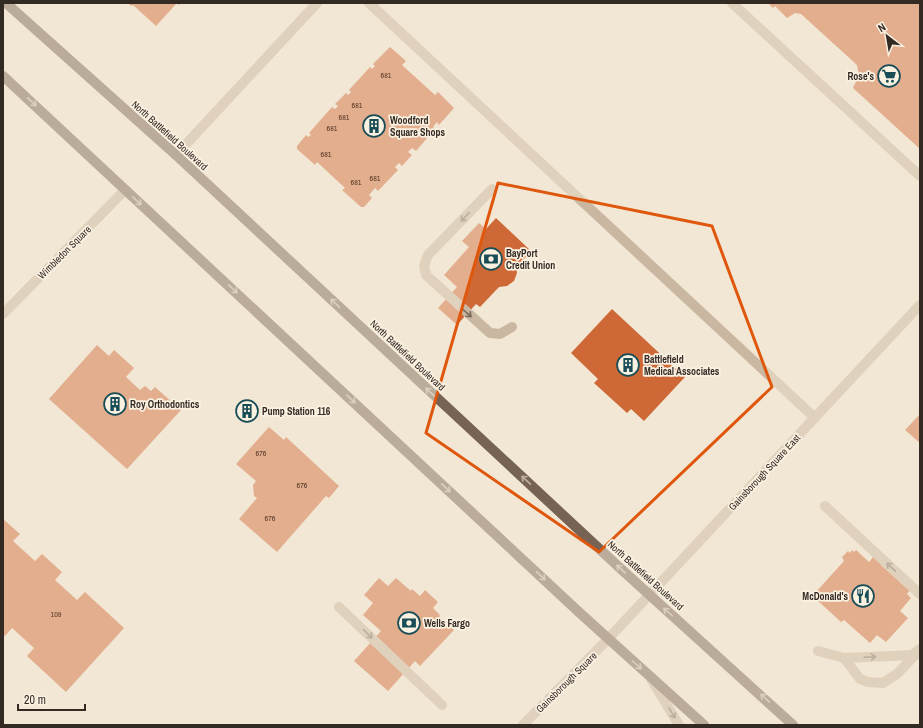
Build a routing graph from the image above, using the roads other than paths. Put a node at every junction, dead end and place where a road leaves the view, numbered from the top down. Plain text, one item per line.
1 (6, 3) edge
2 (317, 3) edge
3 (369, 3) edge
4 (732, 3) edge
5 (3, 76) edge
6 (176, 155) junction
7 (920, 176) edge
8 (492, 189) dead end
9 (126, 190) junction
10 (920, 305) edge
11 (3, 314) edge
12 (512, 327) dead end
13 (815, 418) junction
14 (825, 506) dead end
15 (920, 594) edge
16 (649, 595) junction
17 (339, 607) dead end
18 (608, 639) junction
19 (919, 650) edge
20 (818, 651) dead end
21 (844, 658) junction
22 (650, 677) junction
23 (442, 705) dead end
24 (523, 725) edge
25 (679, 725) edge
26 (704, 725) edge
27 (793, 725) edge

1 - 6 main road, North Battlefield Boulevard
2 - 6 street
3 - 13 street
4 - 7 street
5 -> 9 main road
16 -> 6 main road, North Battlefield Boulevard
8 -> 12 street
9 - 11 street, Wimbledon Square
9 -> 18 main road
10 - 13 street, Gainsborough Square East
13 - 16 street, Gainsborough Square East
15 -> 14 street
16 - 18 street, Gainsborough Square East
27 -> 16 main road, North Battlefield Boulevard
17 -> 23 street
18 -> 22 main road
18 - 24 street, Gainsborough Square
21 -> 19 street
19 - 21 street
20 - 21 street
22 -> 25 street
22 - 26 main road

